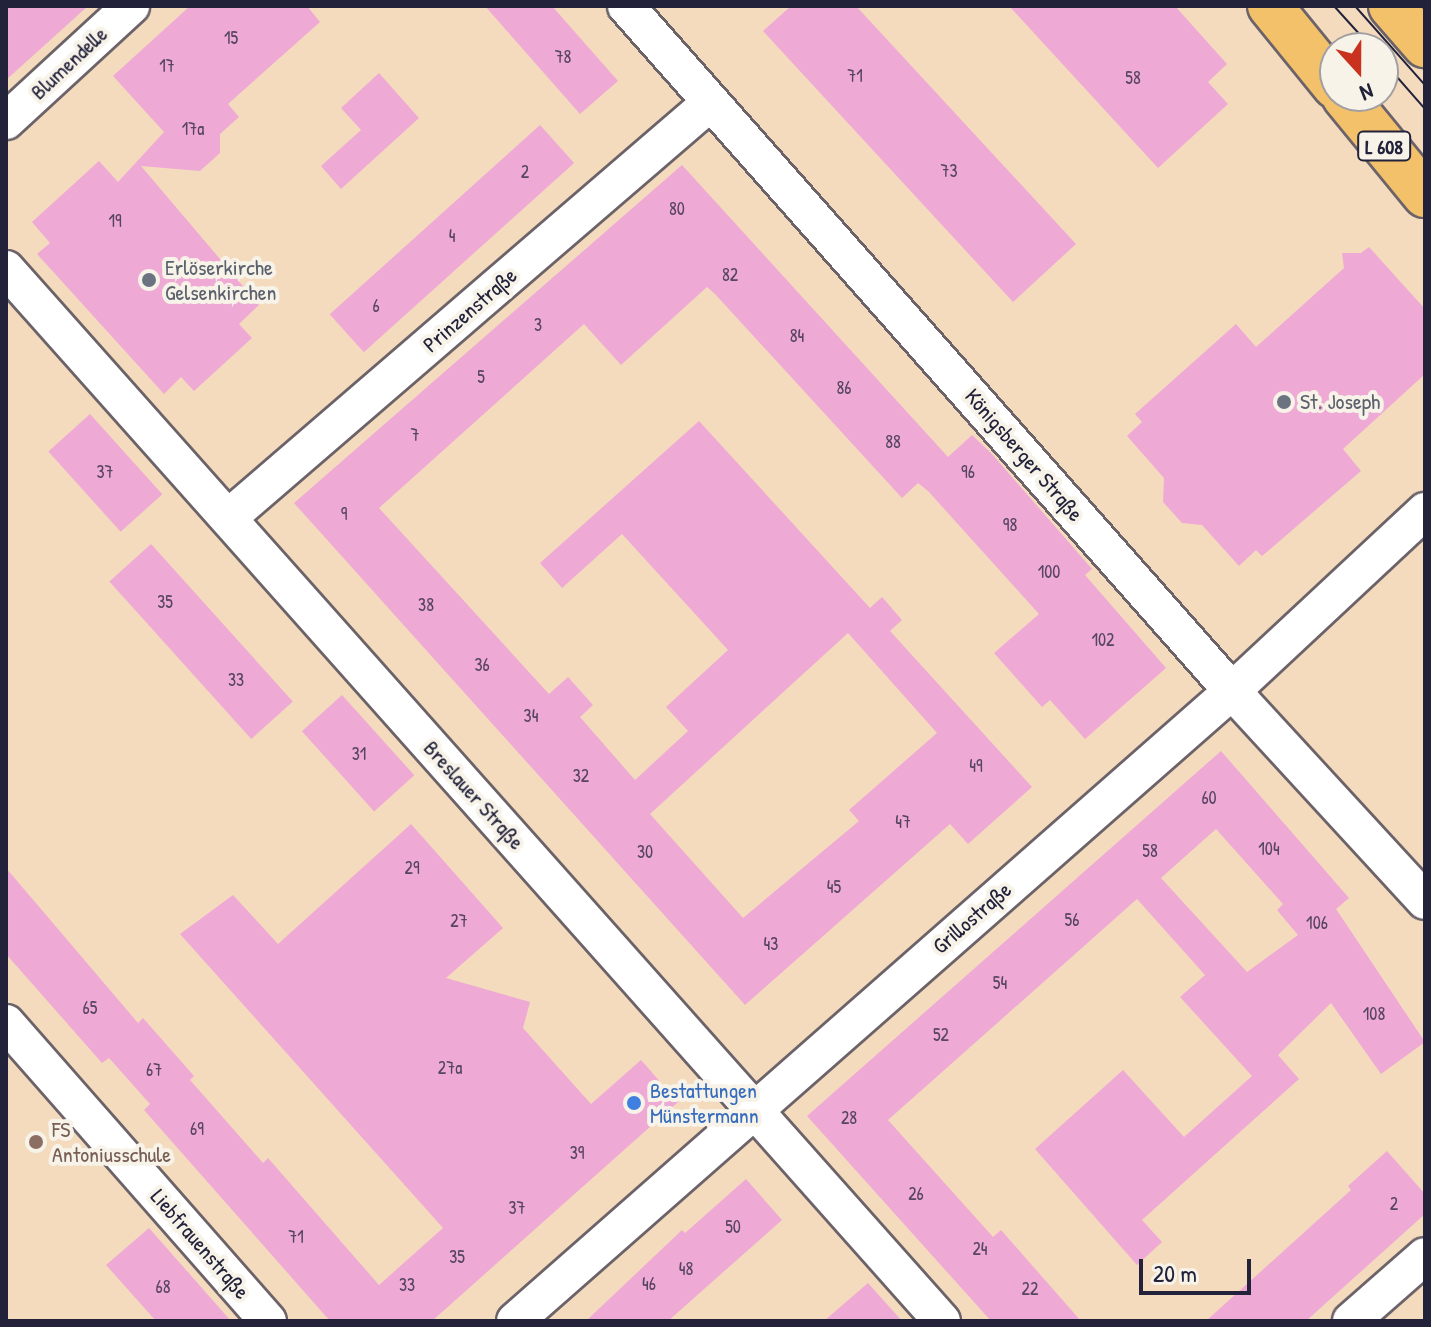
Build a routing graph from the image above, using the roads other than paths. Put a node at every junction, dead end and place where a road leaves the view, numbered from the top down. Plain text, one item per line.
1 (131, 6) edge
2 (626, 6) edge
3 (1270, 6) edge
4 (1391, 6) edge
5 (1425, 45) edge
6 (1319, 66) edge
7 (711, 102) junction
8 (1357, 112) edge
9 (6, 121) edge
10 (1425, 195) edge
11 (6, 269) edge
12 (1425, 511) edge
13 (228, 518) junction
14 (1232, 691) junction
15 (1425, 901) edge
16 (6, 1023) edge
17 (752, 1109) junction
18 (1425, 1256) edge
19 (268, 1321) edge
20 (515, 1321) edge
21 (942, 1321) edge
22 (1351, 1321) edge

1 - 9 street, Blumendelle
2 - 7 street, Königsberger Straße
3 - 6 main road
4 - 5 main road
7 - 13 street, Prinzenstraße
7 - 14 street, Königsberger Straße
8 - 10 main road, L 608
11 - 13 street, Breslauer Straße
12 - 14 street, Grillostraße
13 - 17 street, Breslauer Straße
14 - 15 street, Königsberger Straße
14 - 17 street, Grillostraße
16 - 19 street, Liebfrauenstraße
17 - 20 street, Grillostraße
17 - 21 street, Breslauer Straße
18 - 22 street

